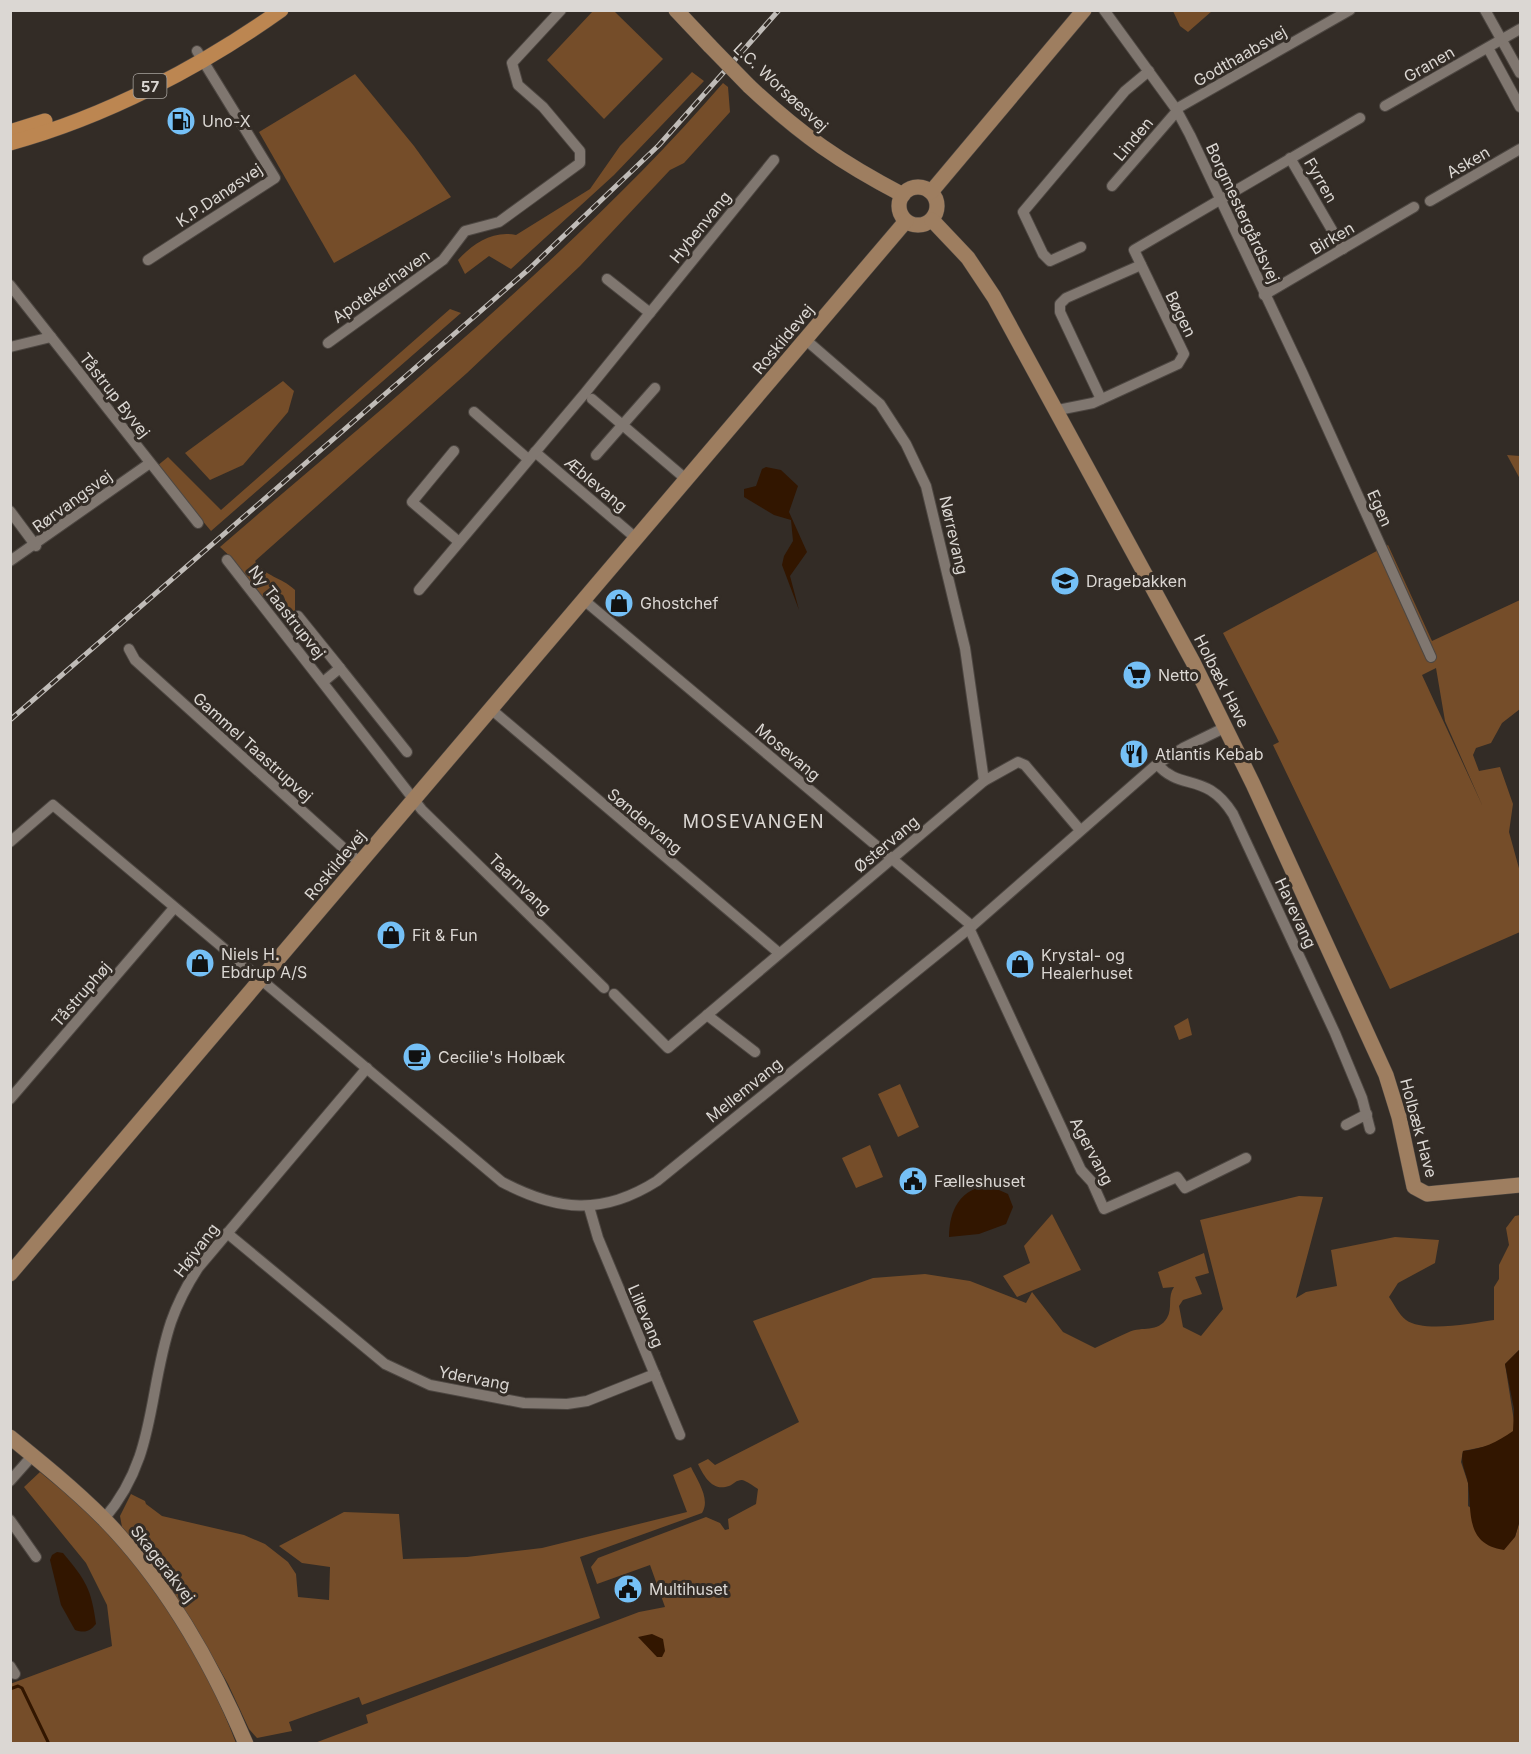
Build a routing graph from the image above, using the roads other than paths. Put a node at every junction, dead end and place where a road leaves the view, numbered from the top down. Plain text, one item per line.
1 (265, 10) edge
2 (281, 10) edge
3 (561, 10) edge
4 (676, 10) edge
5 (1084, 10) edge
6 (1104, 10) edge
7 (1350, 10) edge
8 (1485, 10) edge
9 (1521, 29) edge
10 (1502, 39) junction
11 (1488, 48) junction
12 (199, 56) junction
13 (1149, 71) junction
14 (1521, 73) edge
15 (1385, 106) dead end
16 (1521, 107) edge
17 (1176, 110) junction
18 (1360, 118) dead end
19 (10, 132) edge
20 (10, 143) edge
21 (1521, 149) edge
22 (1290, 158) junction
23 (774, 160) dead end
24 (1112, 186) dead end
25 (931, 192) junction
26 (903, 195) junction
27 (1219, 199) junction
28 (1430, 201) dead end
29 (1414, 207) dead end
30 (932, 220) junction
31 (906, 221) junction
32 (1081, 247) dead end
33 (1343, 249) junction
34 (148, 260) dead end
35 (1141, 265) junction
36 (607, 279) dead end
37 (10, 285) edge
38 (1264, 294) junction
39 (650, 313) junction
40 (51, 337) junction
41 (806, 340) junction
42 (328, 343) dead end
43 (10, 347) edge
44 (1302, 372) joint
45 (655, 388) dead end
46 (588, 396) junction
47 (1101, 399) junction
48 (1058, 410) junction
49 (474, 412) dead end
50 (623, 425) junction
51 (454, 452) dead end
52 (532, 455) junction
53 (596, 455) dead end
54 (150, 463) junction
55 (687, 480) junction
56 (10, 511) edge
57 (198, 523) dead end
58 (637, 539) junction
59 (459, 542) junction
60 (36, 546) junction
61 (227, 560) dead end
62 (10, 561) edge
63 (419, 590) dead end
64 (585, 601) junction
65 (298, 616) dead end
66 (129, 649) dead end
67 (1431, 657) dead end
68 (340, 668) junction
69 (322, 682) junction
70 (492, 710) junction
71 (1226, 727) junction
72 (407, 752) dead end
73 (1157, 764) junction
74 (984, 781) junction
75 (416, 800) junction
76 (1080, 830) junction
77 (10, 842) edge
78 (894, 858) junction
79 (360, 863) junction
80 (174, 908) junction
81 (970, 927) junction
82 (779, 953) junction
83 (261, 981) junction
84 (609, 991) joint
85 (707, 1015) junction
86 (755, 1052) dead end
87 (367, 1068) junction
88 (10, 1099) edge
89 (1367, 1114) junction
90 (1346, 1125) dead end
91 (1370, 1129) dead end
92 (1246, 1158) dead end
93 (1521, 1175) edge
94 (1521, 1185) edge
95 (1473, 1189) junction
96 (589, 1207) junction
97 (227, 1233) junction
98 (10, 1274) edge
99 (655, 1374) junction
100 (680, 1434) dead end
101 (10, 1437) edge
102 (33, 1455) junction
103 (10, 1481) edge
104 (104, 1519) junction
105 (10, 1520) edge
106 (36, 1557) dead end
107 (246, 1743) edge

1 - 12 main road, 57
2 - 12 main road, 57
3 - 42 street, Apotekerhaven
4 - 26 street, L.C. Worsøesvej, bridge
5 - 25 street
6 - 13 street, Borgmestergårdsvej
7 - 17 street, Godthaabsvej
8 - 10 street
9 - 10 street, Granen
10 - 11 street, Granen
10 - 14 street
11 - 15 street, Granen
11 - 16 street
12 - 19 main road, 57
12 - 20 main road, 57
12 - 34 street, K.P.Danøsvej
13 - 17 street, Borgmestergårdsvej
13 - 32 street
17 - 24 street, Linden
17 - 27 street, Borgmestergårdsvej
18 - 22 street, Fyrren
21 - 28 street, Asken
22 - 27 street, Fyrren
22 - 33 street, Fyrren
23 - 39 street, Hybenvang
25 - 26 street
25 - 30 street
26 - 31 street
27 - 35 street
27 - 38 street, Borgmestergårdsvej
29 - 33 street, Birken
30 - 31 street
30 - 48 street, Holbæk Have
31 - 41 street, Roskildevej
33 - 38 street, Birken
35 - 47 street
35 - 47 street, Bøgen
36 - 39 street
37 - 40 street, Tåstrup Byvej
38 - 44 street, Borgmestergårdsvej
39 - 46 street, Hybenvang
40 - 43 street
40 - 54 street, Tåstrup Byvej
41 - 55 street, Roskildevej
41 - 74 street, Nørrevang
44 - 67 street, Egen
45 - 50 street
46 - 50 street
46 - 52 street, Hybenvang
47 - 48 street, Bøgen
48 - 71 street, Holbæk Have
49 - 52 street
50 - 53 street
50 - 55 street
51 - 59 street
52 - 58 street, Æblevang
52 - 59 street, Hybenvang
54 - 57 street, Tåstrup Byvej
54 - 60 street, Rørvangsvej
55 - 58 street, Roskildevej
56 - 60 street
58 - 64 street, Roskildevej
59 - 63 street, Hybenvang
60 - 62 street, Rørvangsvej
61 - 69 street, Ny Taastrupvej
64 - 70 street, Roskildevej
64 - 78 street, Mosevang
65 - 68 street, Ny Taastrupvej
66 - 79 street, Gammel Taastrupvej
68 - 69 street, Ny Taastrupvej
68 - 72 street, Ny Taastrupvej
69 - 75 street, Ny Taastrupvej
70 - 75 street, Roskildevej
70 - 82 street, Søndervang
71 - 73 street, Mellemvang
71 - 95 street, Holbæk Have
73 - 76 street, Mellemvang
73 - 89 street, Havevang
74 - 76 street, Østervang
74 - 78 street, Østervang
75 - 79 street, Roskildevej
75 - 84 street, Taarnvang
76 - 81 street, Mellemvang
77 - 80 street
78 - 81 street, Mosevang
78 - 82 street, Østervang
79 - 83 street, Roskildevej
80 - 83 street
80 - 88 street, Tåstruphøj
81 - 92 street, Agervang
81 - 96 street, Mellemvang
82 - 85 street, Østervang
83 - 87 street, Mellemvang
83 - 98 street, Roskildevej
84 - 85 street, Østervang
85 - 86 street
87 - 96 street, Mellemvang
87 - 97 street, Højvang
89 - 90 street
89 - 91 street, Havevang
93 - 95 street
94 - 95 street
96 - 99 street, Lillevang
97 - 99 street, Ydervang
97 - 104 street, Højvang
99 - 100 street, Lillevang
101 - 102 street, Skagerakvej
102 - 103 street
102 - 104 street, Skagerakvej
104 - 107 street, Skagerakvej
105 - 106 street

